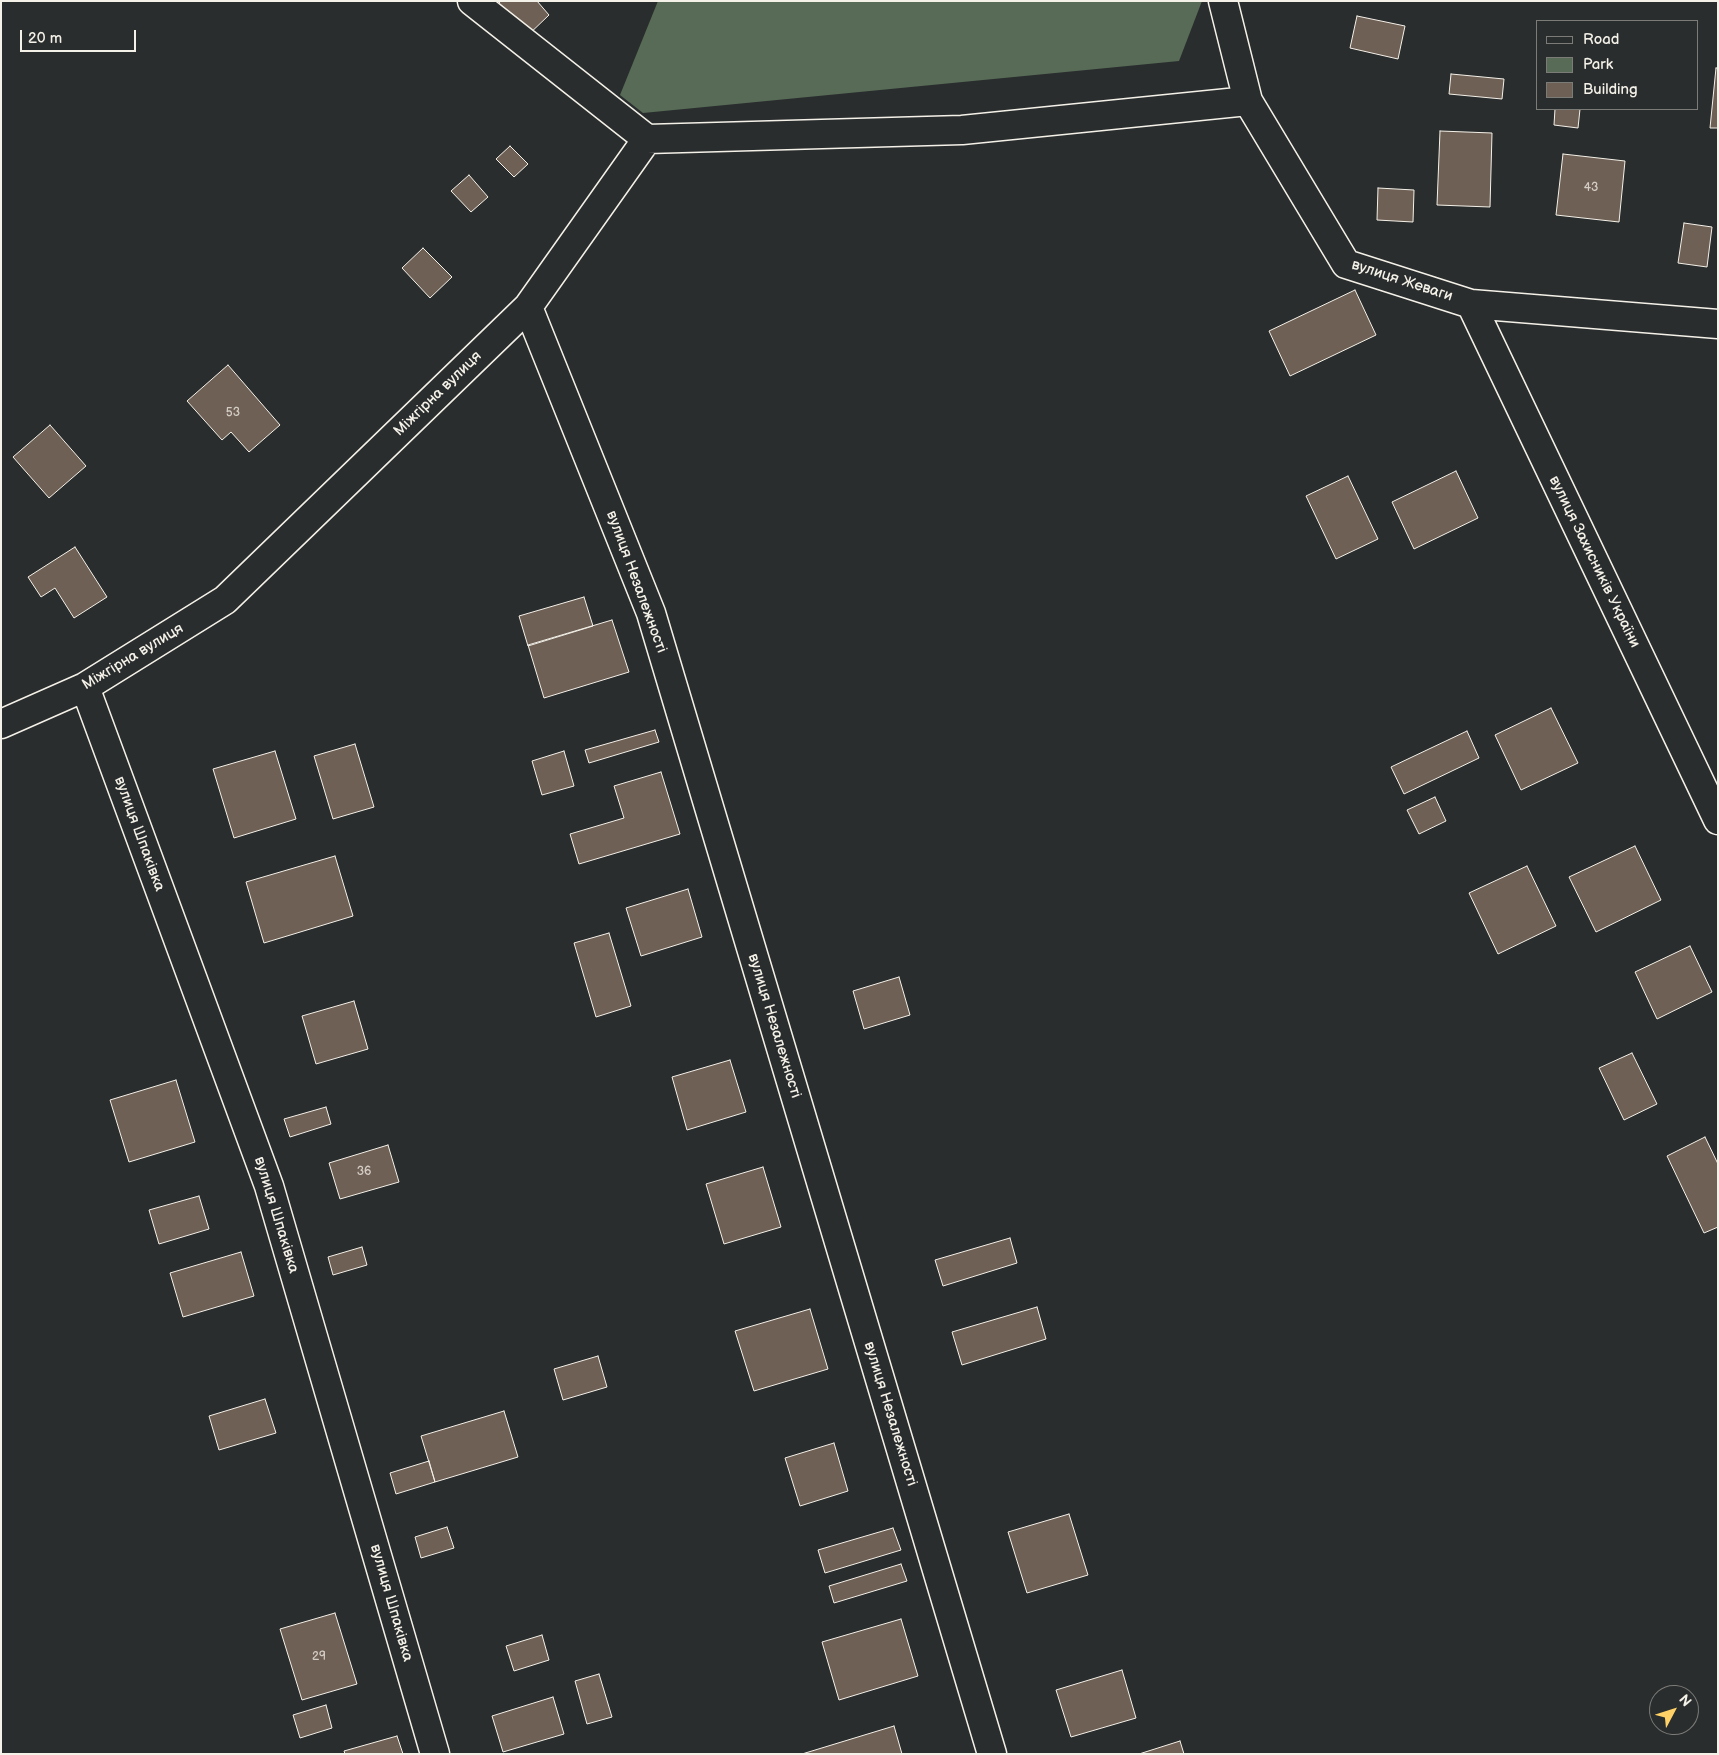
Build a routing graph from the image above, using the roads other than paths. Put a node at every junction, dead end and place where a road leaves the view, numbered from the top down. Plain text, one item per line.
1 (472, 1) edge
2 (1223, 1) edge
3 (1248, 101) junction
4 (646, 139) junction
5 (1471, 304) junction
6 (528, 307) junction
7 (1718, 324) edge
8 (85, 687) junction
9 (1, 724) edge
10 (1718, 820) edge
11 (435, 1754) edge
12 (992, 1754) edge

1 - 4 street
2 - 3 street, вулиця Жеваги
3 - 4 street
3 - 5 street, вулиця Жеваги
4 - 6 street, Міжгірна вулиця
5 - 7 street, вулиця Жеваги
5 - 10 street, вулиця Захисників України
6 - 8 street, Міжгірна вулиця
6 - 12 street, вулиця Незалежності
8 - 9 street, Міжгірна вулиця
8 - 11 street, вулиця Шпаківка

